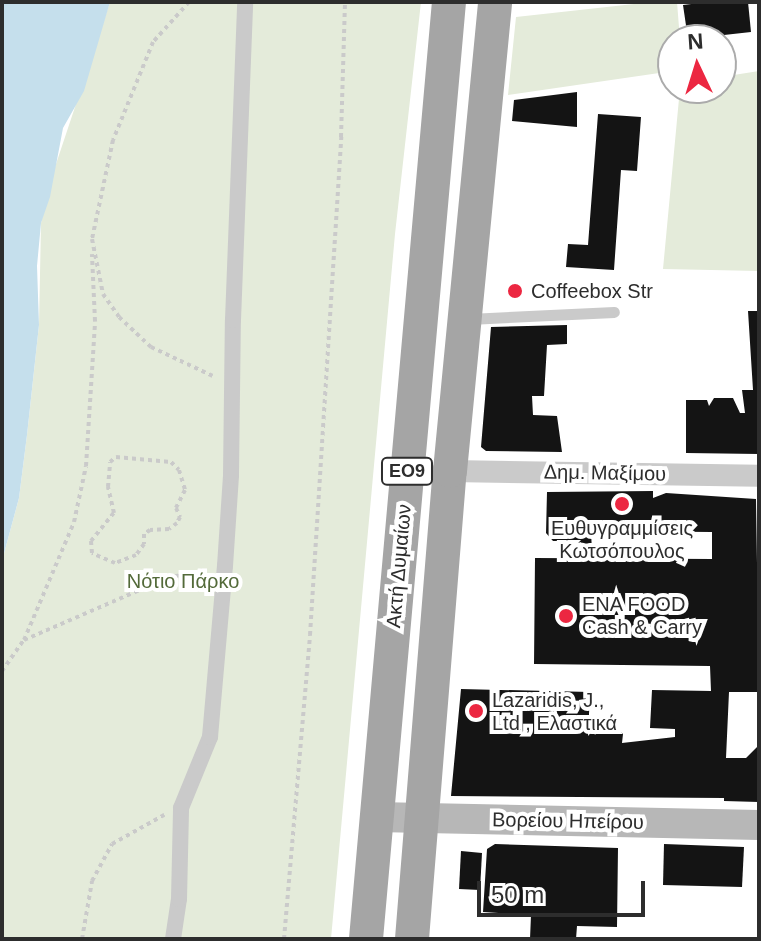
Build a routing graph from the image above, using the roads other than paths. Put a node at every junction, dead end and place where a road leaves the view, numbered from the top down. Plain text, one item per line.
1 (245, 2) edge
2 (449, 2) edge
3 (495, 2) edge
4 (614, 312) dead end
5 (464, 319) junction
6 (450, 471) junction
7 (759, 476) edge
8 (376, 817) junction
9 (422, 818) junction
10 (759, 825) edge
11 (173, 939) edge
12 (366, 939) edge
13 (412, 939) edge

1 - 11 street
2 - 8 main road, Ακτή Δυμαίων / ΕΟ9
3 - 5 main road, ΕΟ9
4 - 5 lane
5 - 6 main road, ΕΟ9
6 - 7 street, Δημ. Μαξίμου
6 - 9 main road, ΕΟ9
8 - 9 main road, Βορείου Ηπείρου
8 - 12 main road, Ακτή Δυμαίων / ΕΟ9
9 - 10 main road, Βορείου Ηπείρου
9 - 13 main road, ΕΟ9

